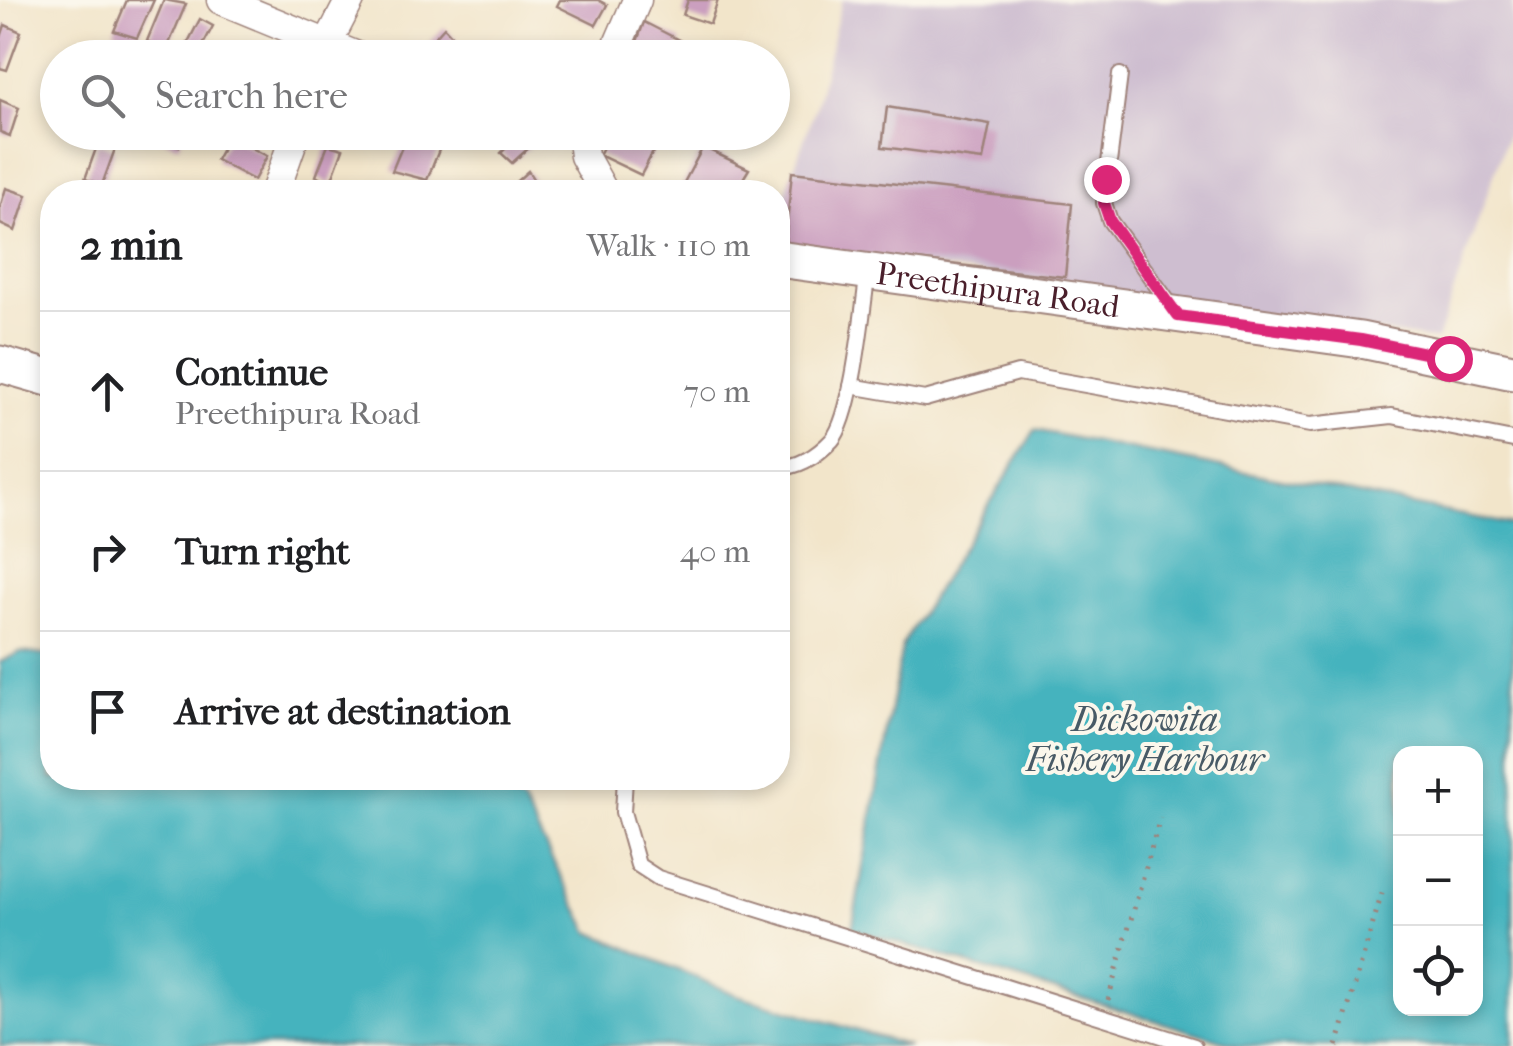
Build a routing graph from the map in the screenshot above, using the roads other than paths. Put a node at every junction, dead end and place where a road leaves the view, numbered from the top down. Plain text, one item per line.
1 (221, 0) edge
2 (350, 0) edge
3 (637, 0) edge
4 (305, 40) edge
5 (329, 40) edge
6 (620, 40) edge
7 (1120, 75) dead end
8 (290, 150) edge
9 (583, 150) edge
10 (280, 180) edge
11 (597, 180) edge
12 (790, 259) edge
13 (868, 269) junction
14 (1178, 316) junction
15 (0, 364) edge
16 (1513, 372) edge
17 (40, 376) edge
18 (852, 386) junction
19 (1513, 440) edge
20 (790, 468) edge
21 (624, 790) edge
22 (1194, 1046) edge

1 - 4 street
2 - 5 street
3 - 6 street
7 - 14 lane
8 - 10 street
9 - 11 street
12 - 13 street, Preethipura Road
13 - 14 street, Preethipura Road
13 - 18 lane
14 - 16 street, Preethipura Road
15 - 17 street
18 - 19 lane
18 - 20 lane
21 - 22 lane

